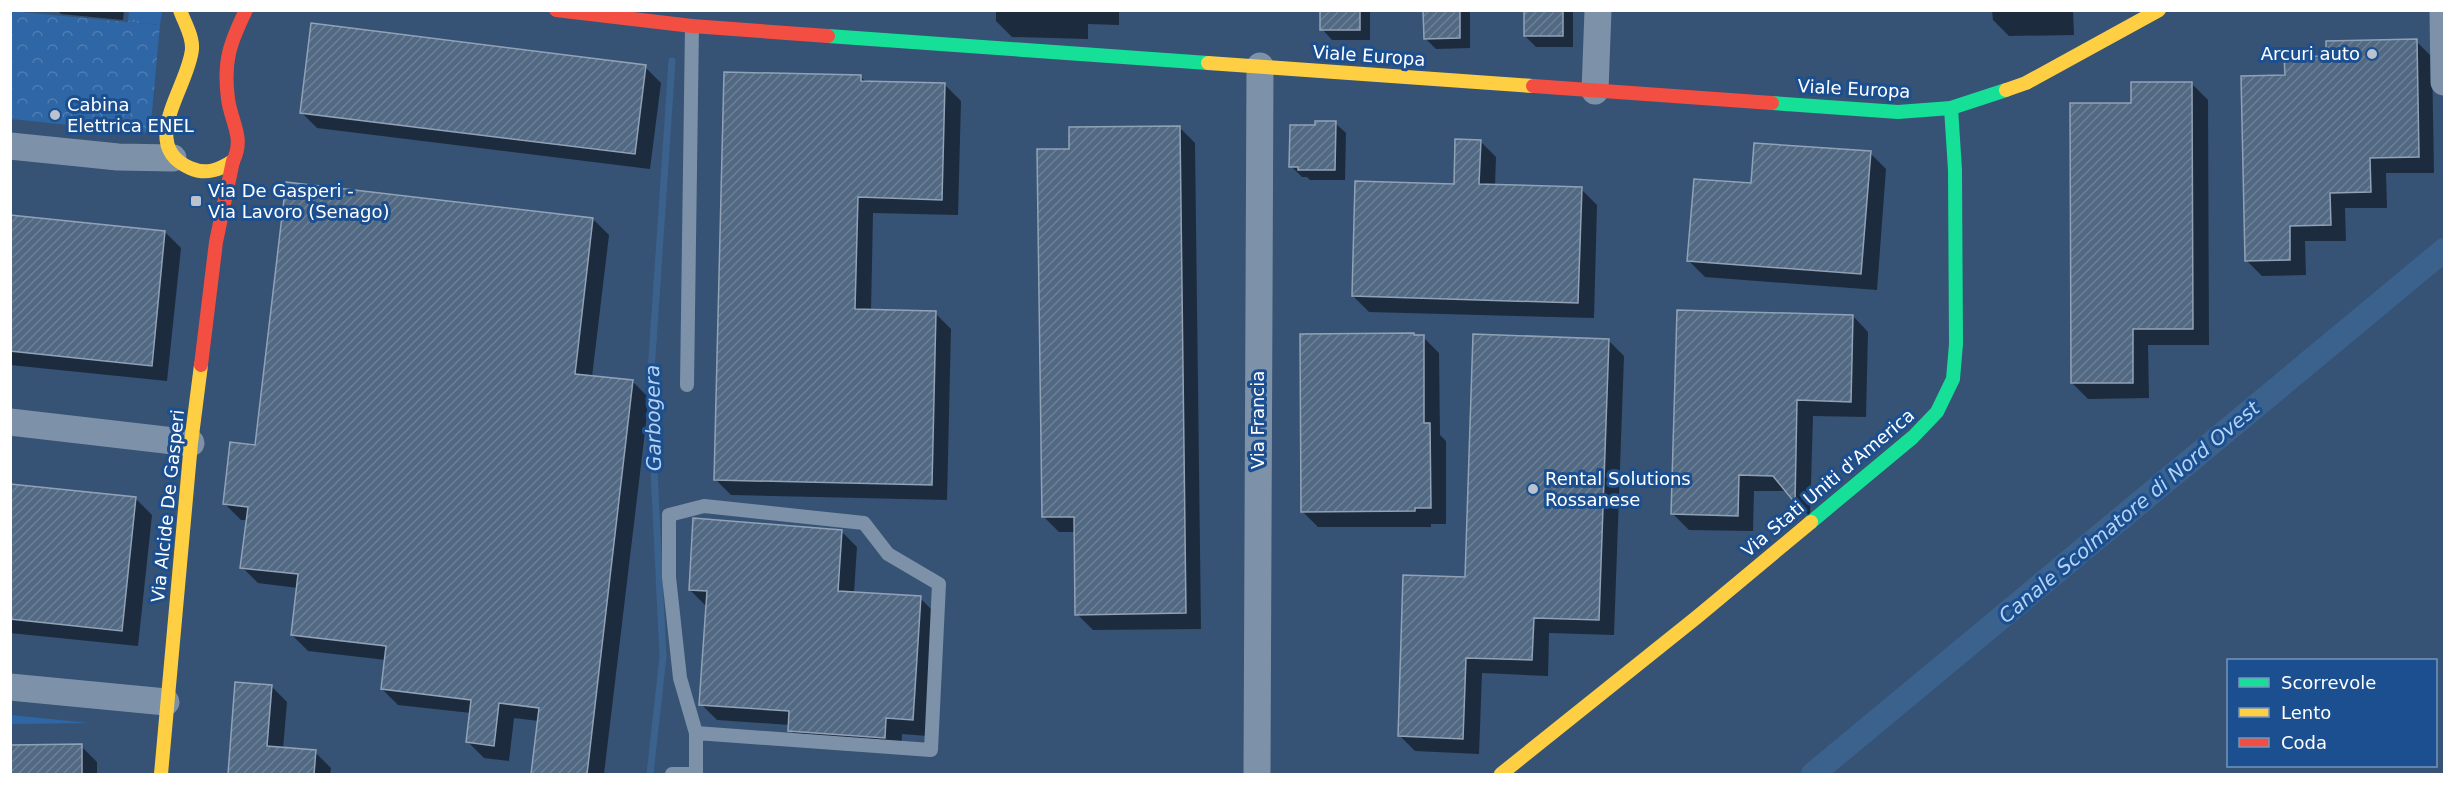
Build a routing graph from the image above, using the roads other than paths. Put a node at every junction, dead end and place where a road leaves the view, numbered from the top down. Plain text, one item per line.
1 (180, 10) edge
2 (246, 10) edge
3 (555, 10) edge
4 (1598, 10) edge
5 (2159, 10) edge
6 (2443, 10) edge
7 (692, 26) junction
8 (1260, 66) junction
9 (2445, 82) edge
10 (1595, 91) junction
11 (1951, 108) junction
12 (10, 146) edge
13 (177, 155) junction
14 (233, 161) junction
15 (216, 242) junction
16 (687, 385) dead end
17 (10, 422) edge
18 (191, 443) junction
19 (10, 687) edge
20 (166, 702) junction
21 (696, 733) junction
22 (161, 774) edge
23 (672, 774) edge
24 (694, 774) edge
25 (1257, 774) edge
26 (1501, 774) edge

1 - 13 street
2 - 14 street, Via Alcide De Gasperi
3 - 7 street, Viale Europa
4 - 10 street
5 - 11 street, Viale Europa
6 - 9 street
7 - 8 street, Viale Europa
7 - 16 lane
8 - 10 street, Viale Europa
8 - 25 street, Via Francia
10 - 11 street, Viale Europa
11 - 26 street, Via Stati Uniti d'America
12 - 13 street
13 - 14 street
13 - 15 street, Via Alcide De Gasperi
14 - 15 street, Via Alcide De Gasperi
15 - 18 street, Via Alcide De Gasperi
17 - 18 street
18 - 20 street, Via Alcide De Gasperi
19 - 20 street
20 - 22 street, Via Alcide De Gasperi
21 - 21 lane
21 - 24 lane
23 - 24 lane

